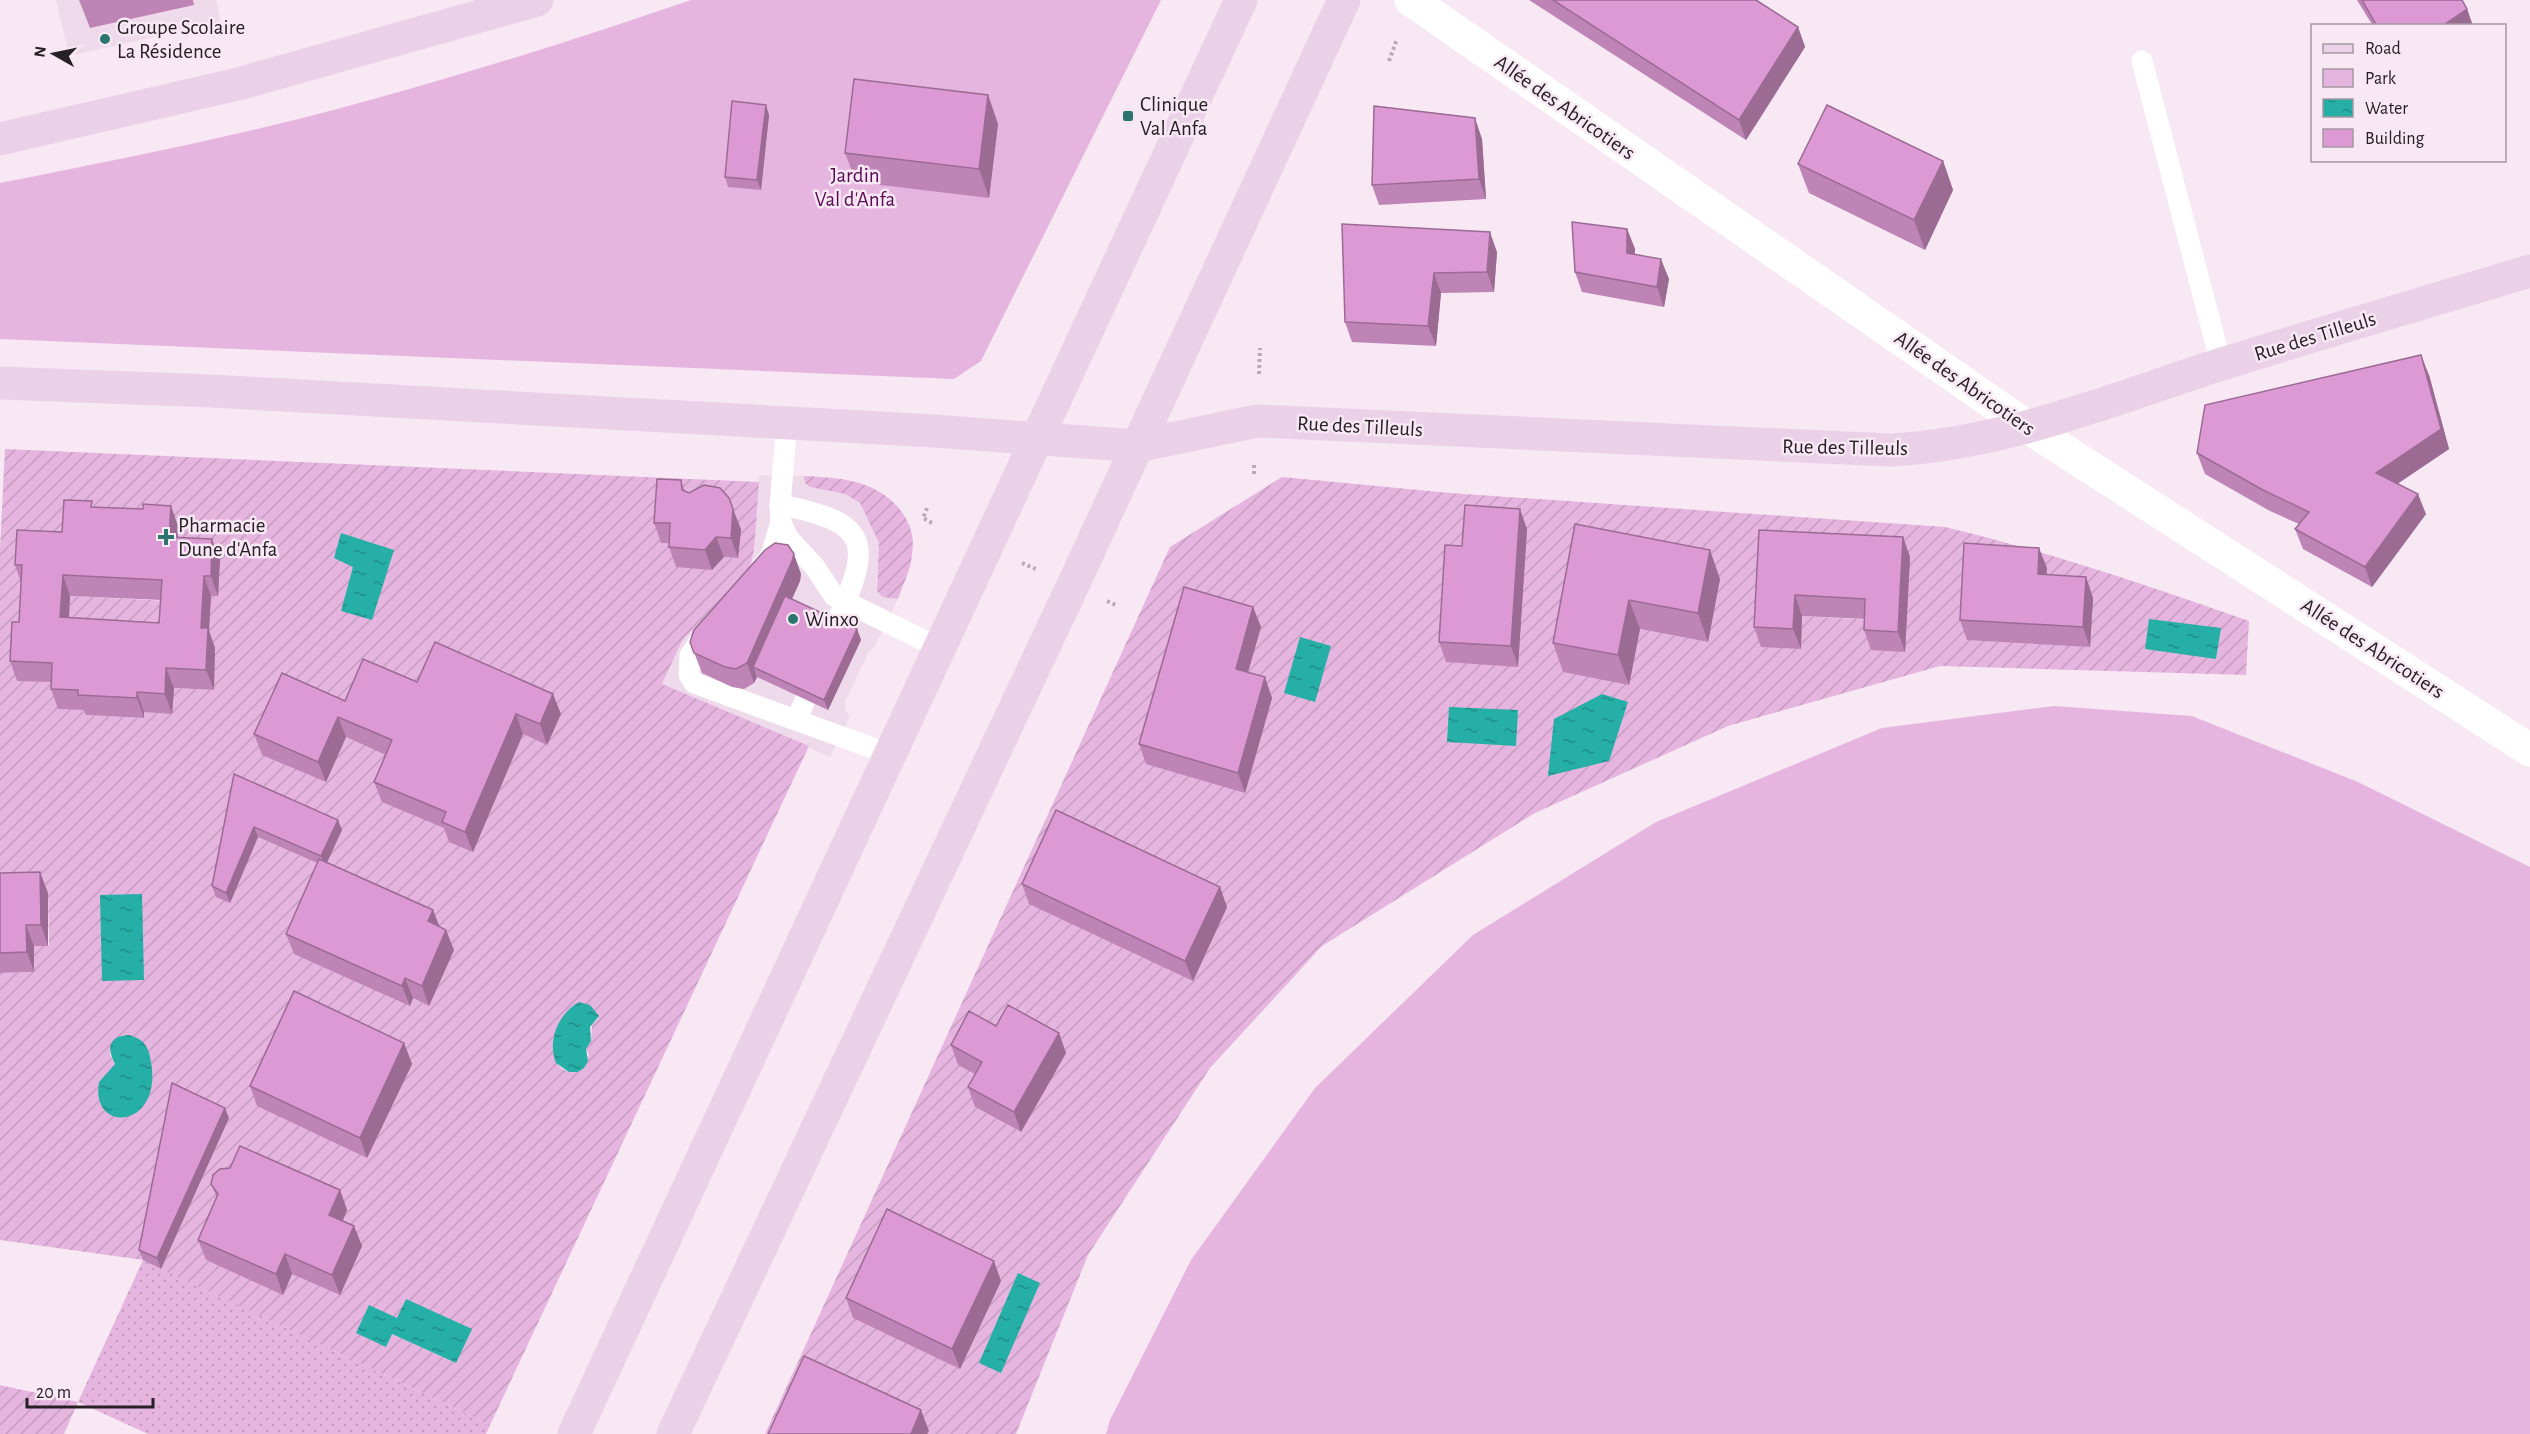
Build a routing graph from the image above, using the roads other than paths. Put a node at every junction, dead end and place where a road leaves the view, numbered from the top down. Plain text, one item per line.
1 (537, 0) edge
2 (1241, 0) edge
3 (1344, 0) edge
4 (1428, 5) edge
5 (2142, 61) dead end
6 (0, 139) edge
7 (2530, 271) edge
8 (2221, 364) junction
9 (0, 383) edge
10 (787, 423) junction
11 (2029, 428) junction
12 (1035, 440) junction
13 (1137, 446) junction
14 (780, 513) junction
15 (747, 584) edge
16 (845, 602) junction
17 (725, 610) edge
18 (834, 628) edge
19 (939, 648) junction
20 (805, 699) edge
21 (797, 720) junction
22 (2530, 750) edge
23 (889, 754) junction
24 (574, 1434) edge
25 (673, 1434) edge

1 - 6 main road
2 - 12 main road
3 - 13 main road
4 - 11 street, Allée des Abricotiers
5 - 8 lane
7 - 8 main road, Rue des Tilleuls
8 - 11 main road, Rue des Tilleuls
9 - 10 main road, Rue des Tilleuls
10 - 12 main road, Rue des Tilleuls
10 - 14 lane
11 - 13 main road, Rue des Tilleuls
11 - 22 street, Allée des Abricotiers
12 - 13 main road, Rue des Tilleuls
12 - 19 main road
13 - 25 main road
14 - 15 lane
14 - 16 lane
14 - 16 lane
16 - 18 lane
16 - 19 lane
17 - 21 lane
19 - 23 main road
20 - 21 lane
21 - 23 lane
23 - 24 main road

